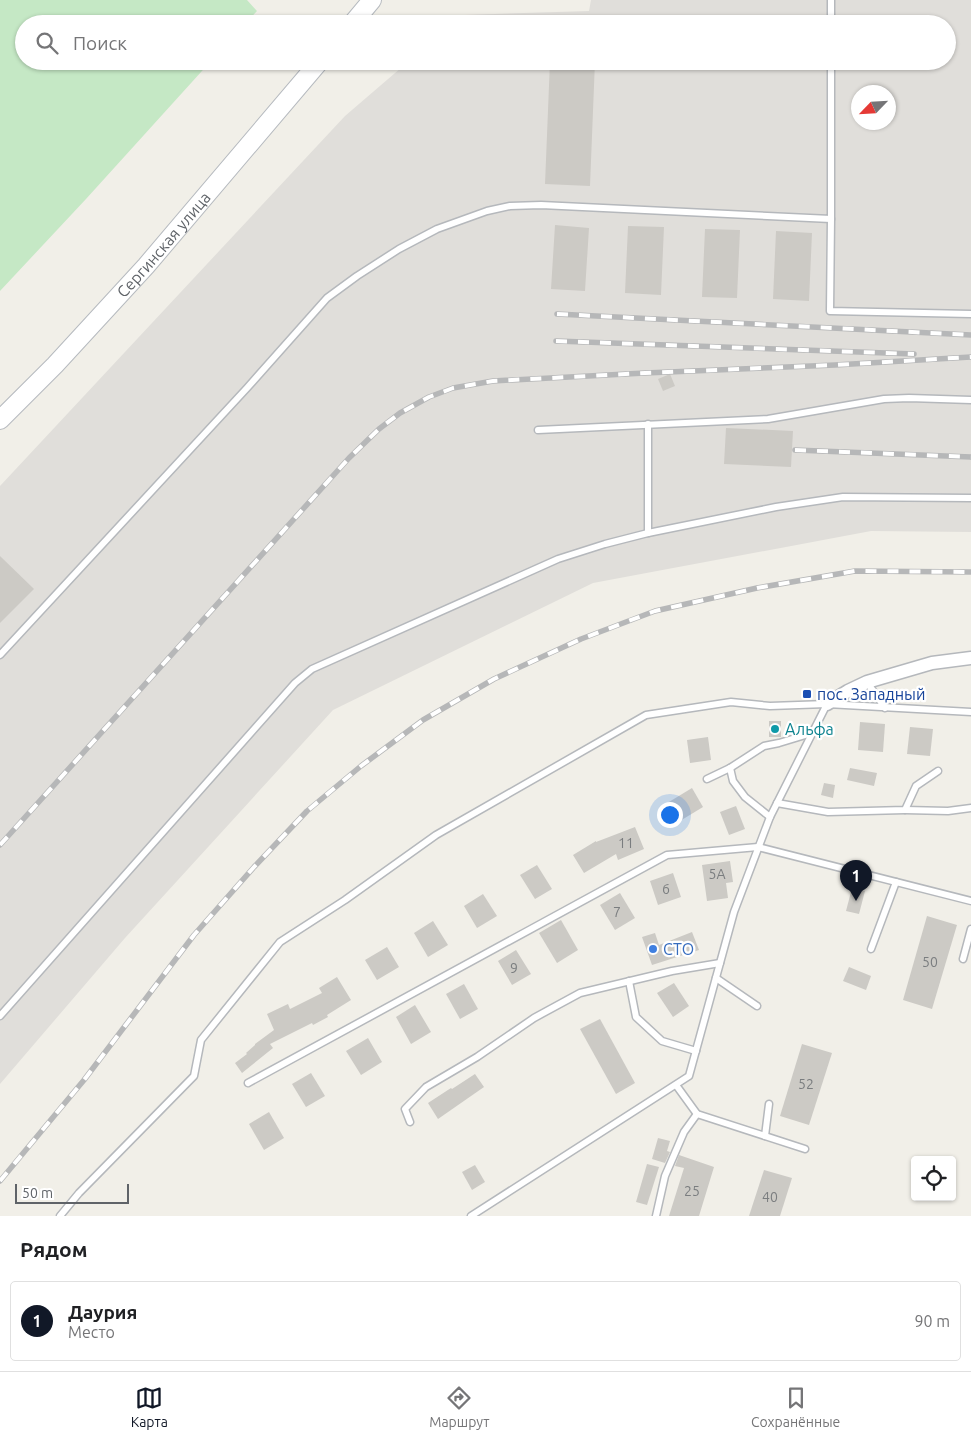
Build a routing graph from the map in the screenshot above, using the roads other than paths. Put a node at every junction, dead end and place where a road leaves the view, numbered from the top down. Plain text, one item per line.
1 (372, 0) edge
2 (830, 0) edge
3 (360, 15) edge
4 (831, 15) edge
5 (312, 70) edge
6 (831, 70) edge
7 (831, 220) junction
8 (971, 314) edge
9 (971, 400) edge
10 (0, 420) edge
11 (648, 424) junction
12 (538, 430) dead end
13 (971, 498) edge
14 (648, 533) junction
15 (0, 655) edge
16 (971, 658) edge
17 (867, 682) junction
18 (827, 704) junction
19 (885, 708) junction
20 (971, 712) edge
21 (812, 733) junction
22 (730, 768) junction
23 (938, 771) dead end
24 (706, 779) dead end
25 (777, 803) junction
26 (971, 808) edge
27 (905, 810) junction
28 (770, 817) junction
29 (758, 847) junction
30 (896, 882) junction
31 (971, 901) edge
32 (971, 929) edge
33 (871, 949) dead end
34 (964, 959) dead end
35 (720, 963) junction
36 (716, 978) junction
37 (629, 981) junction
38 (757, 1006) dead end
39 (0, 1016) edge
40 (696, 1051) junction
41 (248, 1083) dead end
42 (676, 1085) junction
43 (769, 1104) dead end
44 (697, 1114) junction
45 (410, 1122) dead end
46 (765, 1136) junction
47 (805, 1149) dead end
48 (60, 1216) edge
49 (470, 1216) edge
50 (656, 1216) edge

1 - 3 main road
2 - 4 lane
5 - 10 main road, Сергинская улица
6 - 7 lane
7 - 8 lane
7 - 15 lane
9 - 11 lane
11 - 12 lane
11 - 14 lane
13 - 14 lane
14 - 39 lane
16 - 17 street
17 - 18 street
17 - 19 lane
18 - 19 lane
18 - 21 lane
18 - 48 lane
19 - 20 lane
21 - 22 lane
21 - 25 lane
22 - 24 lane
22 - 28 lane
23 - 27 lane
25 - 27 lane
25 - 28 lane
26 - 27 lane
28 - 29 lane
29 - 30 lane
29 - 35 lane
29 - 41 lane
30 - 31 lane
30 - 33 lane
32 - 34 lane
35 - 36 lane
35 - 37 lane
36 - 38 lane
36 - 40 lane
37 - 40 lane
37 - 45 lane
40 - 42 lane
42 - 44 lane
42 - 49 lane
43 - 46 lane
44 - 46 lane
44 - 50 lane
46 - 47 lane

